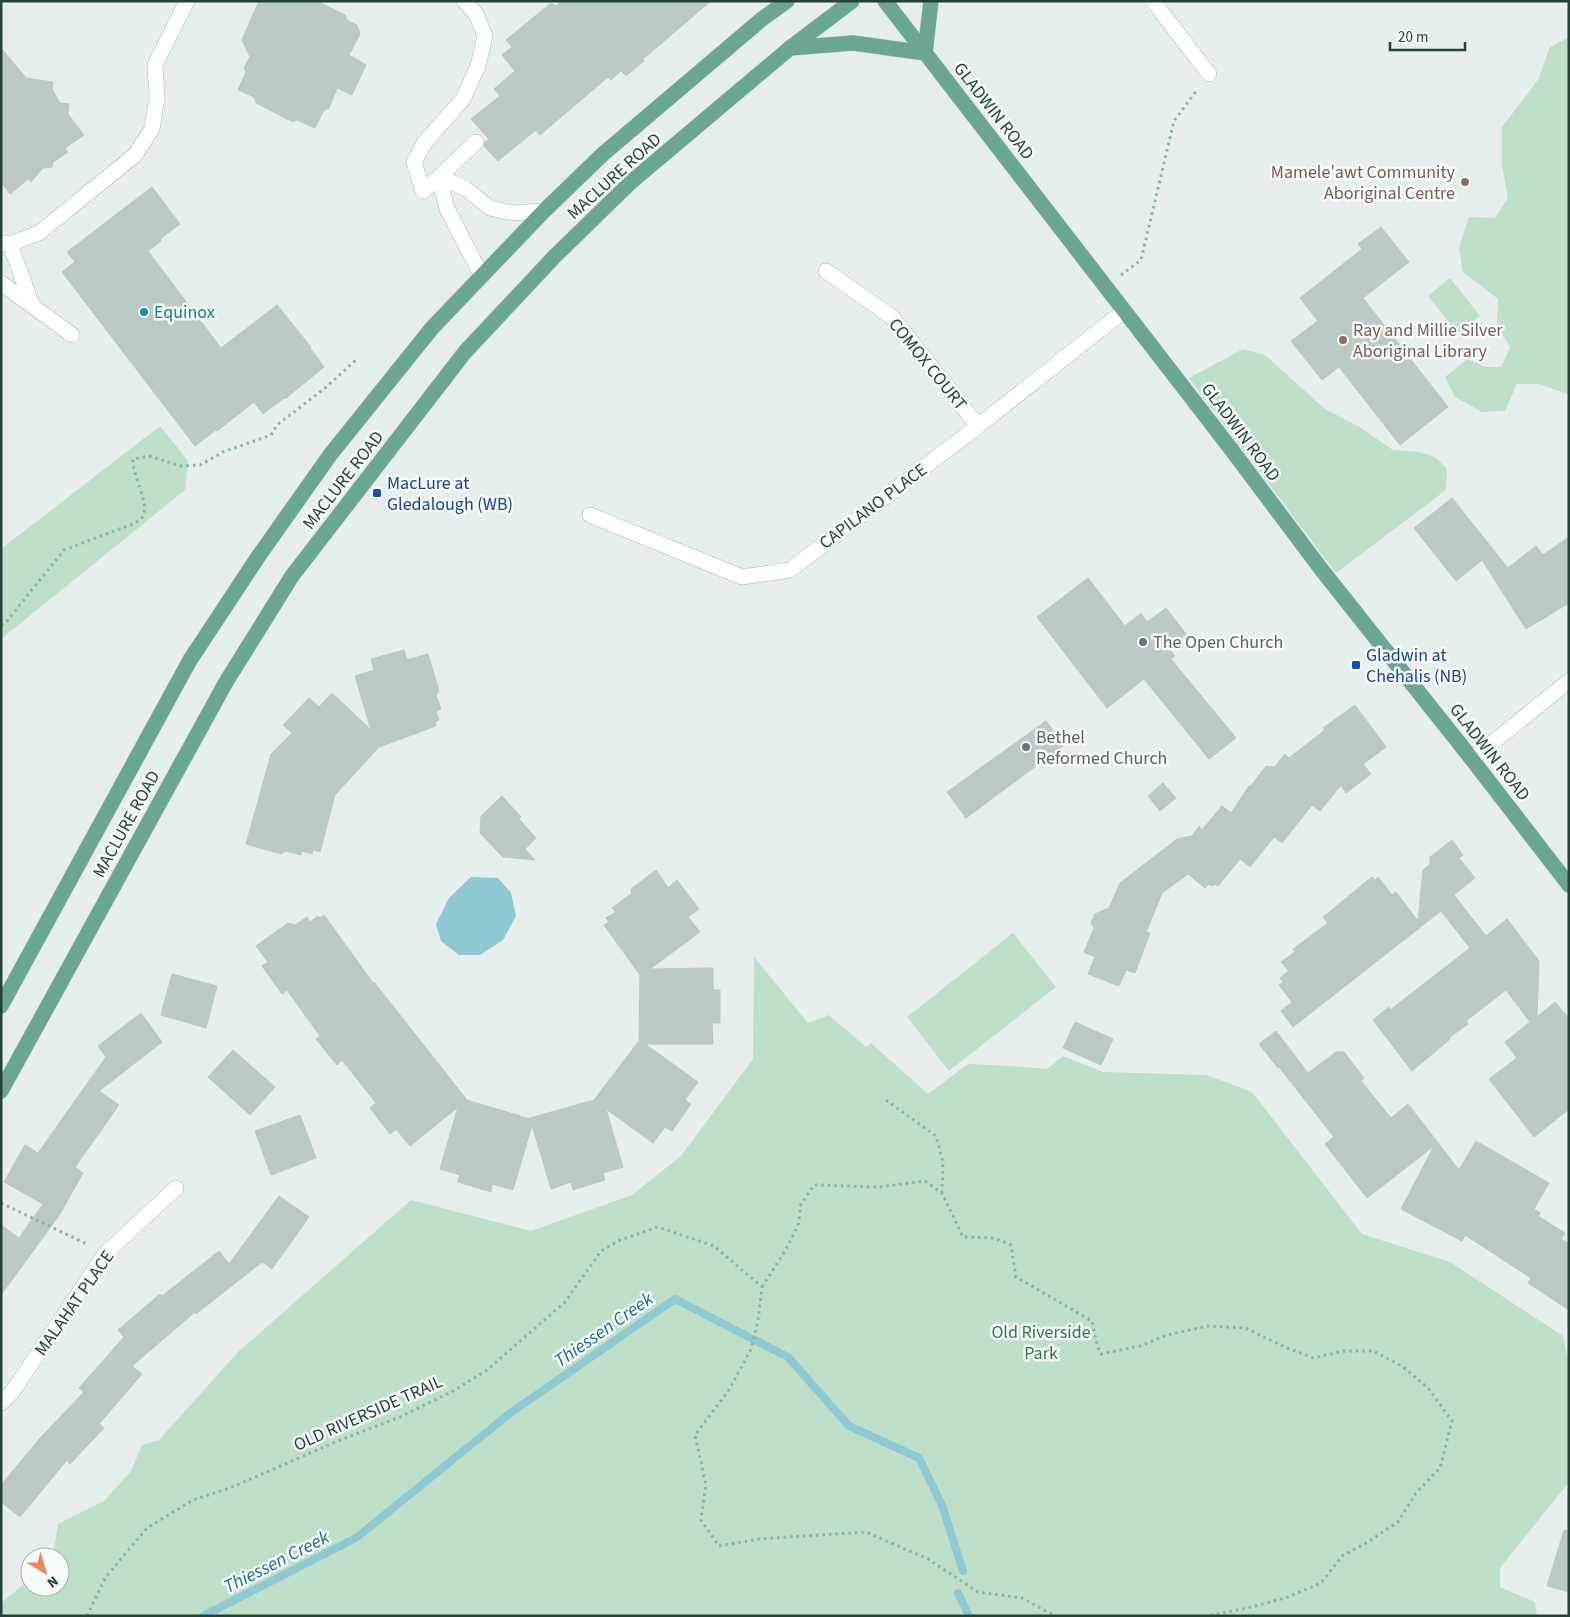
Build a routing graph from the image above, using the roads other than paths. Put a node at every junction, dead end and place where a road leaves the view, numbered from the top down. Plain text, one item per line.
1 (187, 1) edge
2 (464, 1) edge
3 (764, 1) edge
4 (787, 1) edge
5 (852, 1) edge
6 (885, 1) edge
7 (931, 1) edge
8 (1154, 1) edge
9 (762, 19) junction
10 (790, 48) junction
11 (925, 53) junction
12 (1210, 74) road end
13 (476, 142) dead end
14 (439, 177) junction
15 (544, 211) junction
16 (6, 244) edge
17 (826, 271) dead end
18 (482, 276) junction
19 (1, 283) edge
20 (32, 305) junction
21 (1124, 311) junction
22 (72, 335) dead end
23 (978, 426) junction
24 (590, 515) dead end
25 (1569, 681) edge
26 (1472, 759) junction
27 (1569, 885) edge
28 (1, 1006) edge
29 (1, 1091) edge
30 (176, 1188) dead end
31 (1, 1403) edge

1 - 16 street
2 - 14 street
3 - 9 main road
4 - 9 main road, MACLURE ROAD
5 - 10 main road, MACLURE ROAD
6 - 11 main road, GLADWIN ROAD
7 - 11 main road
8 - 12 street
9 - 15 main road, MACLURE ROAD
10 - 11 main road
10 - 29 main road, MACLURE ROAD
11 - 21 main road, GLADWIN ROAD
13 - 14 street
14 - 15 street
14 - 18 street
15 - 18 main road, MACLURE ROAD
16 - 20 street
17 - 23 street, COMOX COURT
18 - 28 main road, MACLURE ROAD
19 - 20 street
20 - 22 street
21 - 23 street, CAPILANO PLACE
21 - 26 main road, GLADWIN ROAD
23 - 24 street, CAPILANO PLACE
25 - 26 street
26 - 27 main road, GLADWIN ROAD
30 - 31 street, MALAHAT PLACE

